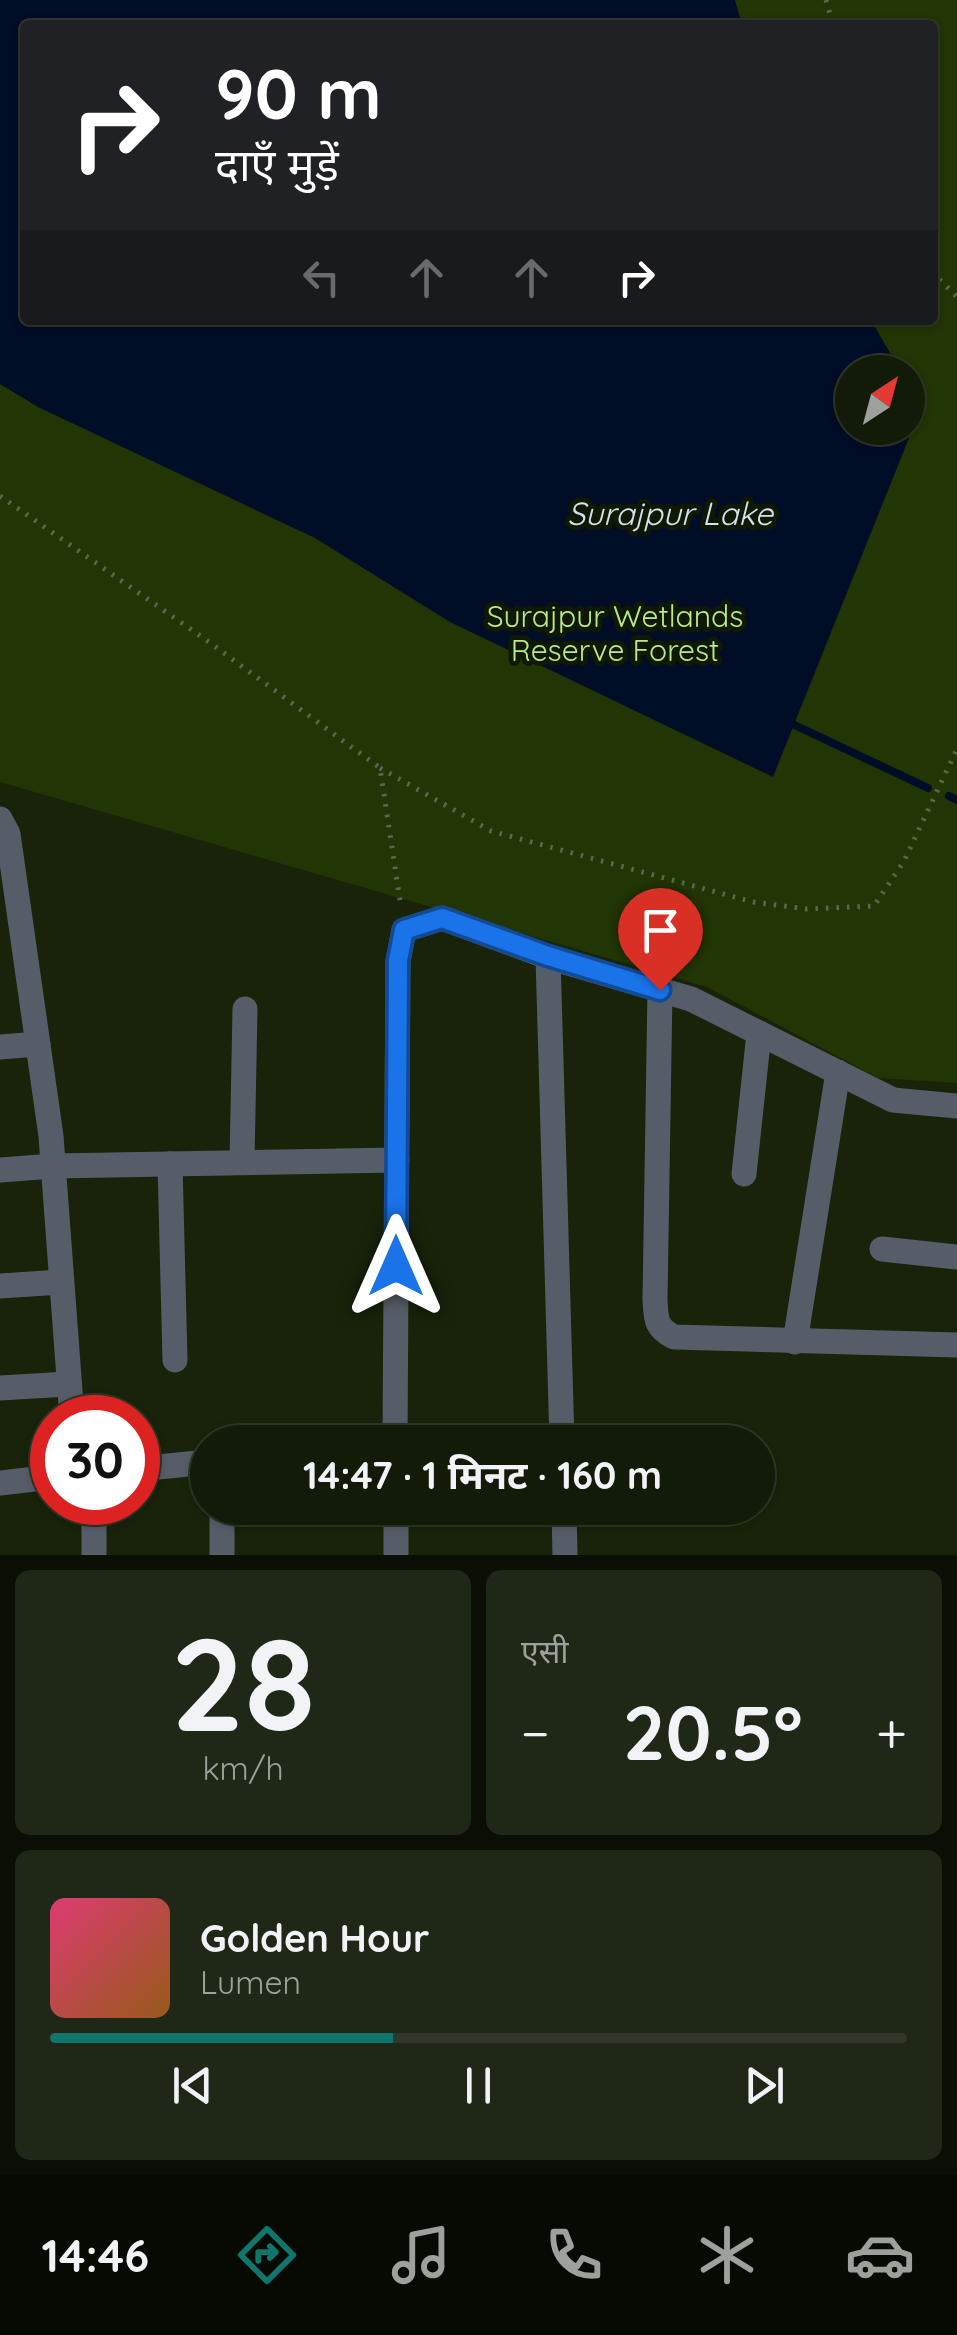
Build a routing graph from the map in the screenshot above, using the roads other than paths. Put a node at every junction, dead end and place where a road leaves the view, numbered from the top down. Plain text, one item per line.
1 (0, 818) edge
2 (5, 848) edge
3 (11, 938) edge
4 (548, 956) junction
5 (660, 990) junction
6 (245, 1009) dead end
7 (759, 1033) junction
8 (38, 1044) junction
9 (0, 1046) edge
10 (838, 1072) junction
11 (957, 1106) edge
12 (397, 1160) junction
13 (242, 1162) junction
14 (170, 1164) junction
15 (53, 1166) junction
16 (0, 1170) edge
17 (744, 1174) dead end
18 (882, 1249) dead end
19 (957, 1256) edge
20 (61, 1282) junction
21 (0, 1286) edge
22 (795, 1342) junction
23 (957, 1345) edge
24 (175, 1360) dead end
25 (68, 1384) junction
26 (0, 1388) edge
27 (69, 1395) edge
28 (396, 1425) edge
29 (562, 1425) edge
30 (190, 1464) edge
31 (160, 1467) edge
32 (30, 1480) edge
33 (0, 1483) edge
34 (94, 1525) edge
35 (222, 1525) edge
36 (396, 1525) edge
37 (564, 1525) edge
38 (94, 1555) edge
39 (222, 1555) edge
40 (396, 1555) edge
41 (565, 1555) edge

1 - 2 street
2 - 3 street
3 - 8 street
4 - 5 street
4 - 12 street
4 - 29 street
5 - 7 street
5 - 22 street
6 - 13 street
7 - 10 street
7 - 17 street
8 - 9 street
8 - 15 street
10 - 11 street
10 - 22 street
12 - 13 street
12 - 28 street
13 - 14 street
14 - 15 street
14 - 24 street
15 - 16 street
15 - 20 street
18 - 19 street
20 - 21 street
20 - 25 street
22 - 23 street
25 - 26 street
25 - 27 street
30 - 31 street
32 - 33 street
34 - 38 street
35 - 39 street
36 - 40 street
37 - 41 street

